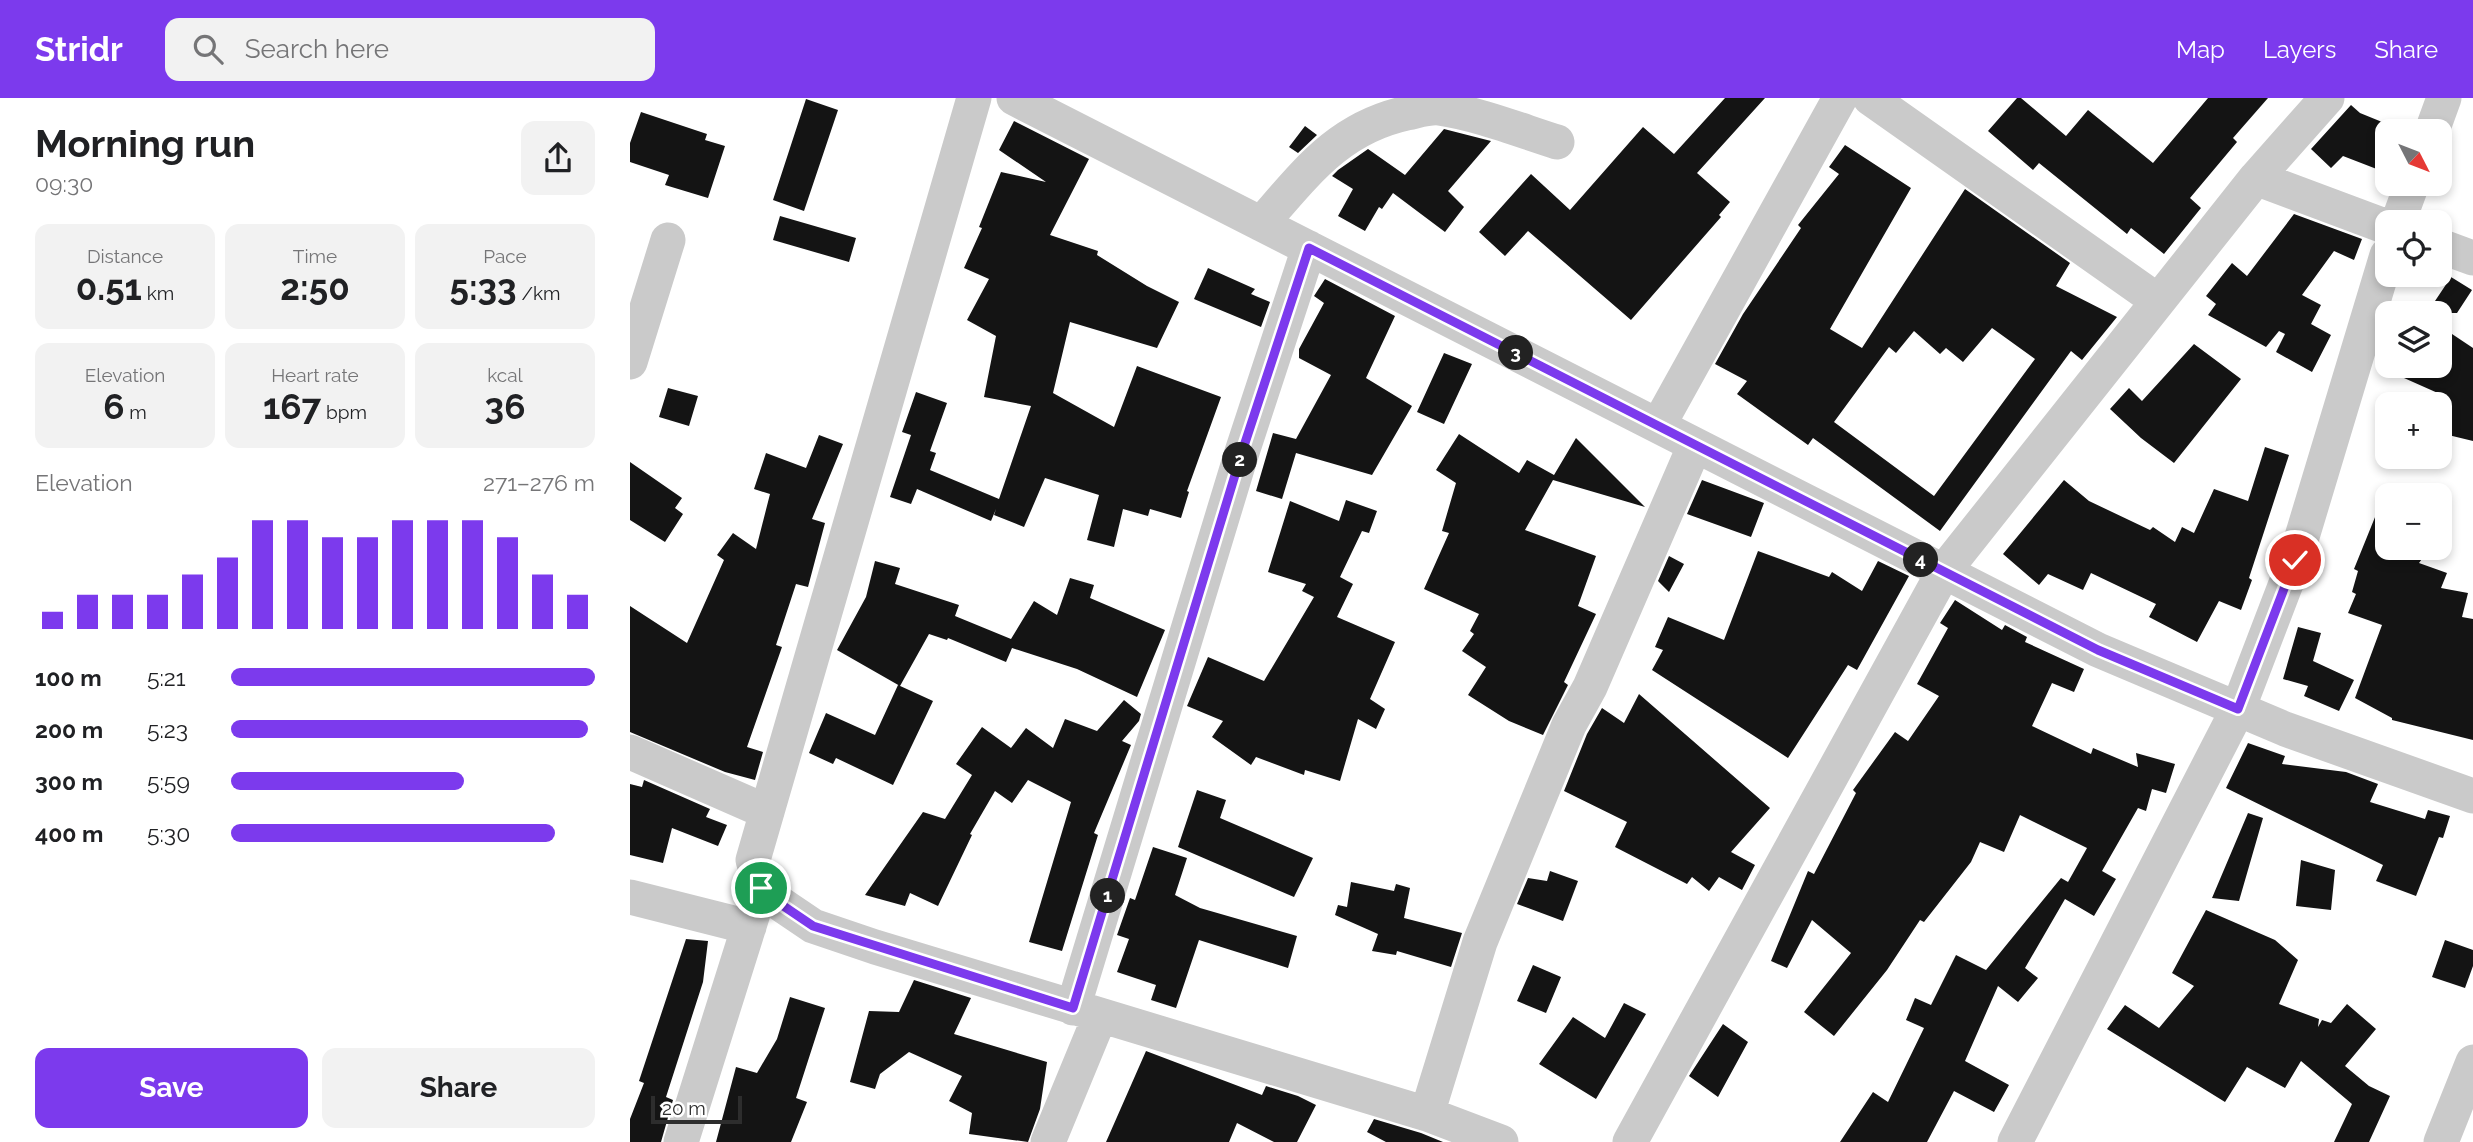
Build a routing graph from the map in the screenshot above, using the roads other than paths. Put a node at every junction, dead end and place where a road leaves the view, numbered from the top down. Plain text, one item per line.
1 (974, 98) edge
2 (1014, 98) edge
3 (1840, 98) edge
4 (1870, 98) edge
5 (2327, 98) edge
6 (2444, 98) edge
7 (2436, 119) edge
8 (1558, 142) dead end
9 (2256, 178) junction
10 (2375, 223) edge
11 (1261, 224) junction
12 (668, 240) dead end
13 (1309, 248) junction
14 (2452, 250) edge
15 (2473, 258) edge
16 (2377, 287) edge
17 (2158, 301) junction
18 (630, 362) edge
19 (1658, 426) junction
20 (1695, 445) junction
21 (1944, 571) junction
22 (2238, 709) junction
23 (630, 752) edge
24 (2473, 796) edge
25 (767, 811) junction
26 (761, 888) junction
27 (630, 897) edge
28 (749, 927) junction
29 (1087, 1012) junction
30 (2473, 1062) edge
31 (1427, 1114) junction
32 (681, 1142) edge
33 (1048, 1142) edge
34 (1501, 1142) edge
35 (1630, 1142) edge
36 (2015, 1142) edge
37 (2441, 1142) edge

1 - 25 street
2 - 11 street
3 - 19 street
4 - 17 street
5 - 9 street
6 - 7 street
8 - 11 street
9 - 10 street
9 - 17 street
11 - 13 street
12 - 18 street
13 - 19 street
13 - 29 street
14 - 15 street
16 - 22 street
17 - 21 street
19 - 20 street
20 - 21 street
20 - 31 street
21 - 22 street
21 - 35 street
22 - 24 street
22 - 36 street
23 - 25 street
25 - 26 street
26 - 28 street
26 - 29 street
27 - 28 street
28 - 32 street
29 - 31 street
29 - 33 street
30 - 37 street
31 - 34 street

